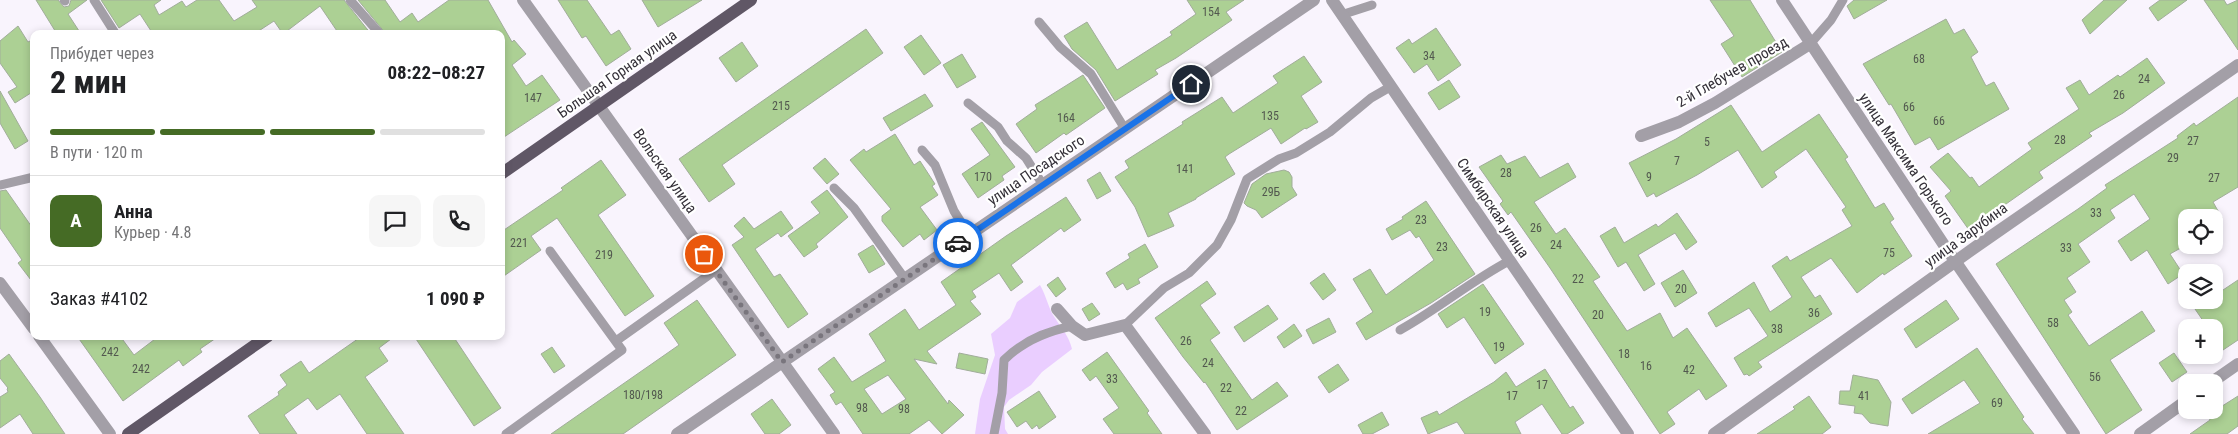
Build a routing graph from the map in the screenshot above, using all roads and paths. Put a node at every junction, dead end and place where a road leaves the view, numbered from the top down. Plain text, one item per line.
1 (94, 0) edge
2 (350, 0) edge
3 (523, 0) edge
4 (751, 0) edge
5 (1314, 0) edge
6 (1332, 0) edge
7 (1782, 0) edge
8 (1843, 0) edge
9 (1372, 5) dead end
10 (1341, 15) junction
11 (1039, 22) dead end
12 (113, 30) edge
13 (376, 30) edge
14 (1810, 44) junction
15 (2238, 65) edge
16 (1390, 87) junction
17 (968, 103) dead end
18 (600, 106) junction
19 (1125, 129) junction
20 (1641, 136) dead end
21 (922, 150) dead end
22 (505, 169) edge
23 (30, 178) edge
24 (0, 185) edge
25 (1043, 185) junction
26 (834, 188) dead end
27 (970, 235) junction
28 (550, 251) dead end
29 (1509, 261) junction
30 (1956, 262) junction
31 (716, 270) junction
32 (906, 279) junction
33 (0, 283) edge
34 (1057, 309) dead end
35 (30, 324) edge
36 (1072, 326) junction
37 (1125, 326) junction
38 (1400, 330) dead end
39 (42, 340) edge
40 (262, 340) edge
41 (616, 341) junction
42 (782, 362) junction
43 (2238, 364) edge
44 (2223, 374) edge
45 (2178, 407) edge
46 (110, 434) edge
47 (128, 434) edge
48 (506, 434) edge
49 (677, 434) edge
50 (834, 434) edge
51 (994, 434) edge
52 (1205, 434) edge
53 (1628, 434) edge
54 (1714, 434) edge
55 (2074, 434) edge
56 (2140, 434) edge

1 - 12 lane
2 - 13 lane
3 - 18 street, Вольская улица
4 - 18 main road, Большая Горная улица
5 - 19 street, улица Посадского
6 - 10 street, Симбирская улица
7 - 14 street, улица Максима Горького
8 - 14 lane
9 - 10 lane
10 - 16 street, Симбирская улица
11 - 19 lane
14 - 20 street, 2-й Глебучев проезд
14 - 30 street, улица Максима Горького
15 - 30 street, улица Зарубина
16 - 29 street, Симбирская улица
16 - 37 lane
17 - 25 lane
18 - 22 main road, Большая Горная улица
18 - 31 street, Вольская улица
19 - 25 street, улица Посадского
21 - 27 lane
23 - 24 lane
25 - 27 street, улица Посадского
26 - 32 lane
27 - 32 street, улица Посадского
28 - 41 lane
29 - 38 lane
29 - 53 street, Симбирская улица
30 - 54 street, улица Зарубина
30 - 55 street, улица Максима Горького
31 - 41 lane
31 - 42 street, Вольская улица
32 - 42 street, улица Посадского
33 - 35 street
34 - 36 street
36 - 37 street
36 - 51 lane
37 - 52 street
39 - 46 street
40 - 47 main road
41 - 48 lane
42 - 49 street, улица Посадского
42 - 50 street, Вольская улица
43 - 44 street
45 - 56 street

